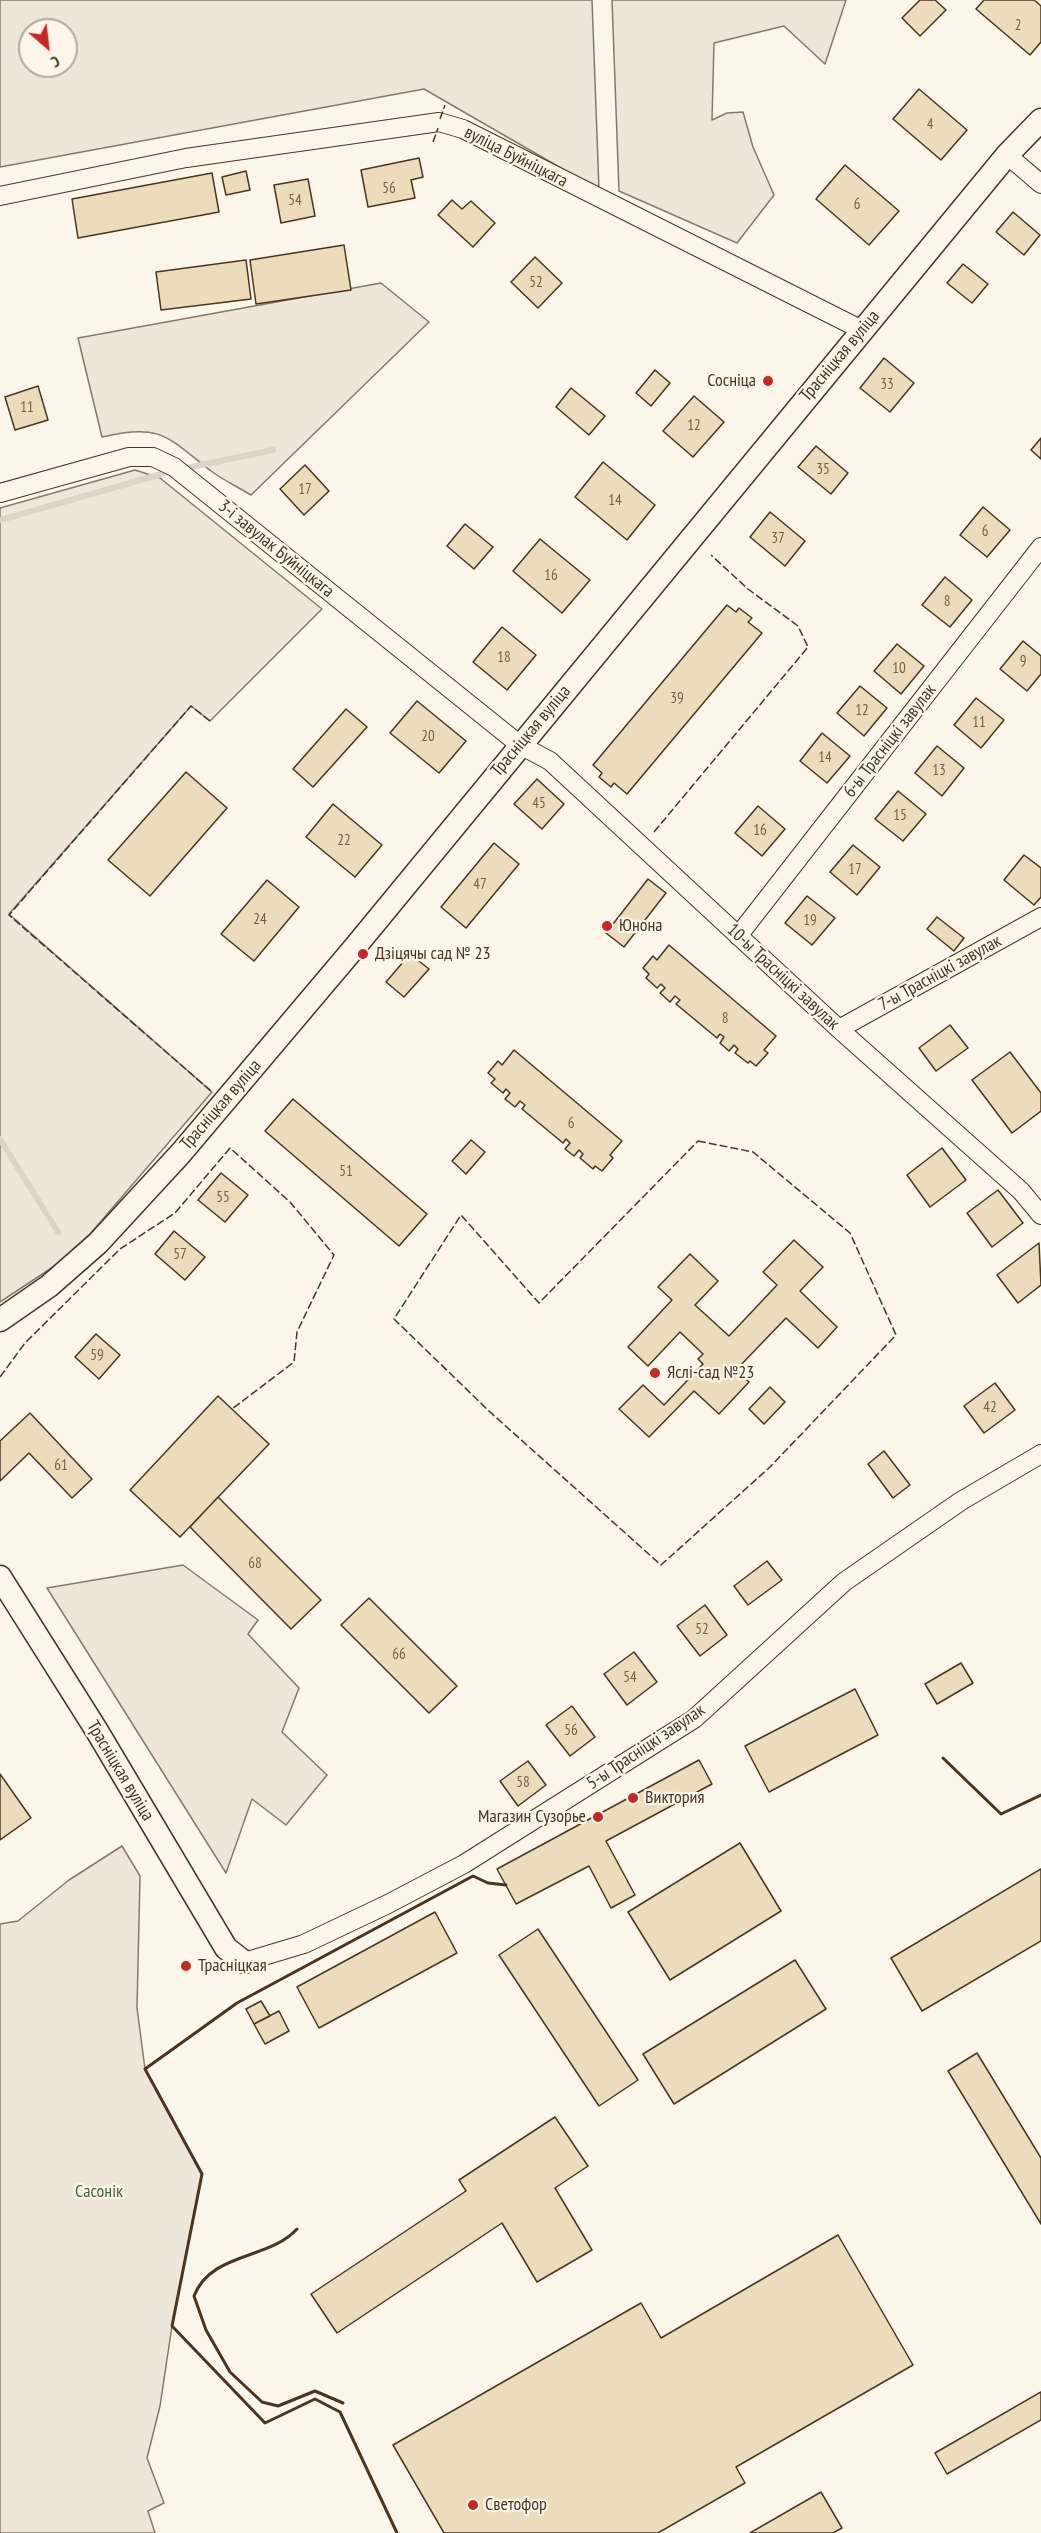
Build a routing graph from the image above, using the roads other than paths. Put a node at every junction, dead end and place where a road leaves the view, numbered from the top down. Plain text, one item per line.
1 (1041, 120) edge
2 (1007, 155) junction
3 (1041, 184) edge
4 (0, 196) edge
5 (862, 330) junction
6 (0, 493) edge
7 (1041, 547) edge
8 (520, 745) junction
9 (1041, 917) edge
10 (738, 936) junction
11 (839, 1029) junction
12 (1041, 1215) edge
13 (0, 1320) edge
14 (1041, 1454) edge
15 (0, 1577) edge
16 (244, 1962) joint

1 - 2 street, Трасніцкая вуліца
2 - 3 street
2 - 5 street, Трасніцкая вуліца
4 - 5 street, вуліца Буйніцкага
5 - 8 street, Трасніцкая вуліца
6 - 8 street, 3-і завулак Буйніцкага
7 - 10 street, 6-ы Трасніцкі завулак
8 - 10 street, 10-ы Трасніцкі завулак
8 - 13 street, Трасніцкая вуліца
9 - 11 street, 7-ы Трасніцкі завулак
10 - 11 street, 10-ы Трасніцкі завулак
11 - 12 street, 10-ы Трасніцкі завулак
14 - 16 street, 5-ы Трасніцкі завулак
15 - 16 street, Трасніцкая вуліца

